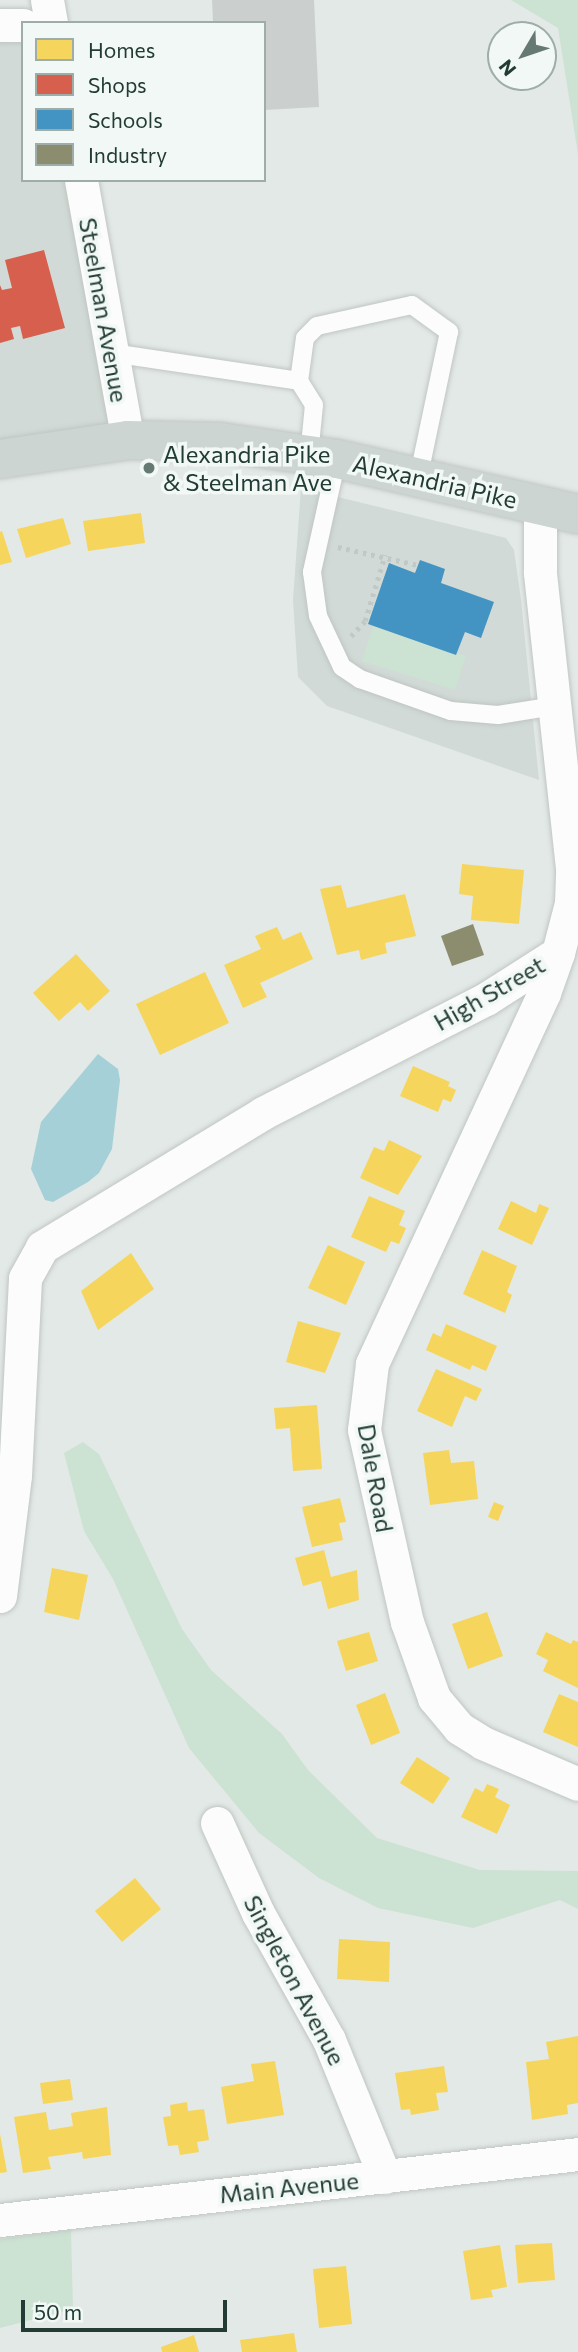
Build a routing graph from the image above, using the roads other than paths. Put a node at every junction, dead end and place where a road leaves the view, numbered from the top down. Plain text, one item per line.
1 (47, 0) edge
2 (51, 21) edge
3 (0, 25) edge
4 (21, 25) edge
5 (81, 182) edge
6 (112, 353) junction
7 (299, 381) junction
8 (128, 440) junction
9 (323, 457) junction
10 (0, 459) edge
11 (418, 479) junction
12 (540, 505) junction
13 (578, 514) edge
14 (555, 706) junction
15 (558, 953) junction
16 (0, 1596) edge
17 (578, 1784) edge
18 (217, 1823) dead end
19 (578, 2154) edge
20 (385, 2178) junction
21 (0, 2220) edge

1 - 2 street
3 - 4 street
5 - 6 street, Steelman Avenue
6 - 7 lane
6 - 8 street, Steelman Avenue
7 - 9 lane
7 - 11 lane
8 - 9 main road, Alexandria Pike
8 - 10 main road, Alexandria Pike
9 - 11 main road, Alexandria Pike
9 - 14 lane
11 - 12 main road, Alexandria Pike
12 - 13 main road, Alexandria Pike
12 - 14 street, High Street
14 - 15 street, High Street
15 - 16 street, High Street
15 - 17 street, Dale Road
18 - 20 street, Singleton Avenue
19 - 20 street, Main Avenue
20 - 21 street, Main Avenue

